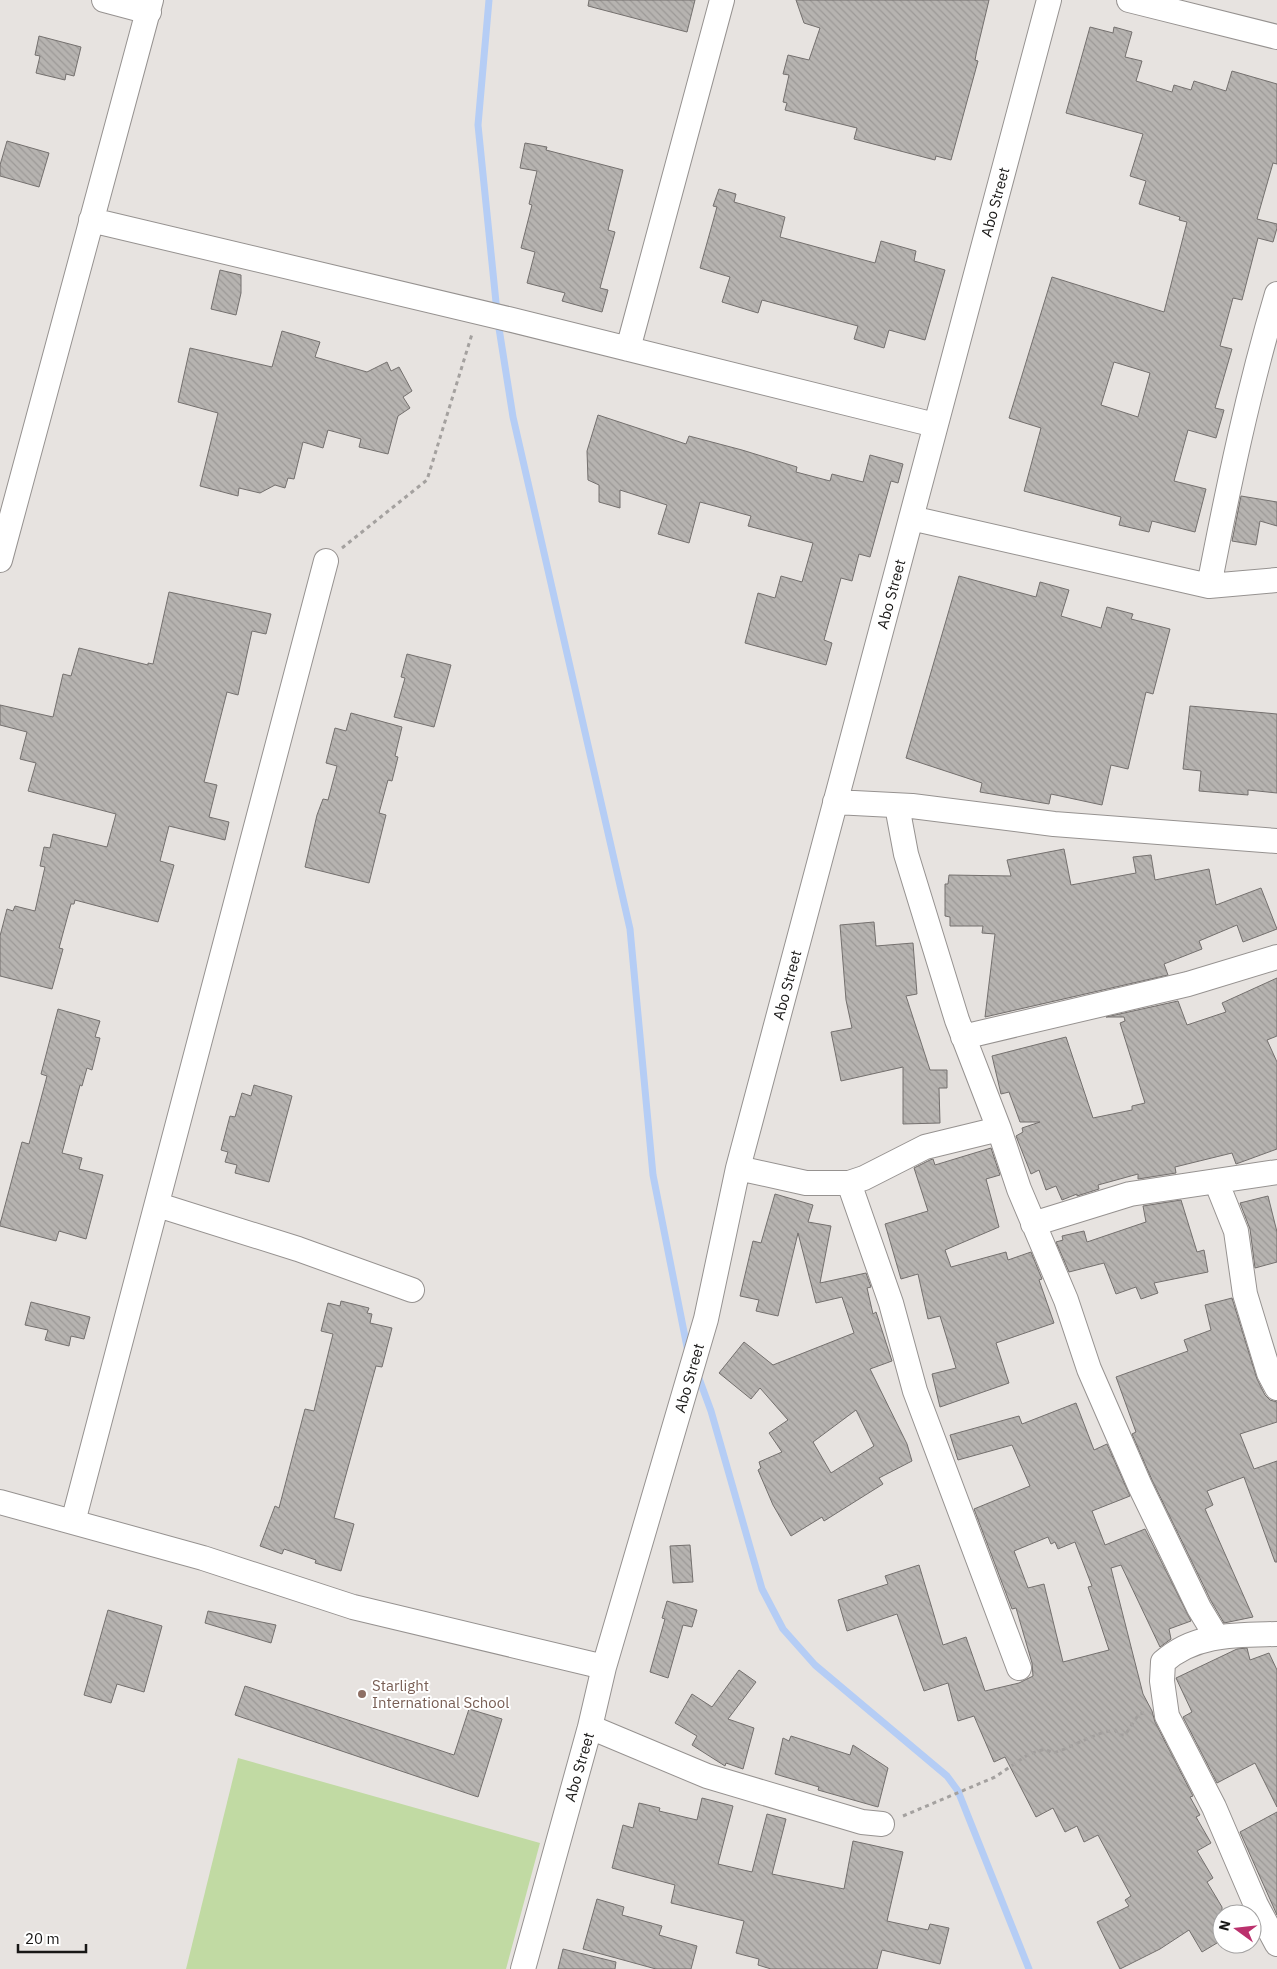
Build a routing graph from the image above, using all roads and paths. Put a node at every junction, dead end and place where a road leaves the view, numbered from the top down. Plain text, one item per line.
1 (104, 0) edge
2 (722, 0) edge
3 (1048, 0) edge
4 (1129, 0) edge
5 (150, 6) edge
6 (1277, 36) edge
7 (91, 220) junction
8 (1277, 294) edge
9 (479, 312) junction
10 (628, 349) junction
11 (935, 425) junction
12 (10, 489) edge
13 (911, 518) junction
14 (0, 560) edge
15 (326, 560) joint
16 (1277, 580) edge
17 (1209, 586) junction
18 (836, 802) junction
19 (897, 806) junction
20 (1277, 841) edge
21 (1277, 957) edge
22 (963, 1037) junction
23 (999, 1129) junction
24 (738, 1168) junction
25 (1277, 1172) edge
26 (1216, 1181) junction
27 (849, 1183) junction
28 (158, 1205) junction
29 (1033, 1224) junction
30 (412, 1290) dead end
31 (1277, 1388) edge
32 (0, 1502) edge
33 (73, 1522) junction
34 (1277, 1634) edge
35 (1216, 1636) junction
36 (604, 1666) junction
37 (1019, 1668) dead end
38 (1166, 1710) junction
39 (590, 1727) junction
40 (882, 1824) joint
41 (1277, 1944) edge
42 (523, 1969) edge

1 - 5 street
2 - 10 street
3 - 11 street, Abo Street
4 - 6 street
5 - 7 street
7 - 9 street
7 - 12 street
8 - 17 street
9 - 10 street
9 - 15 path
10 - 11 street
11 - 13 street, Abo Street
12 - 14 street
13 - 17 street
13 - 18 street, Abo Street
15 - 28 street
16 - 17 street
18 - 19 street
18 - 24 street, Abo Street
19 - 20 street
19 - 22 street
21 - 22 street
22 - 23 street
23 - 27 street
23 - 29 street
24 - 27 street
24 - 36 street, Abo Street
25 - 26 street
26 - 29 street
26 - 31 street
27 - 37 street
28 - 30 street
28 - 33 street
29 - 35 street
32 - 33 street
33 - 36 street
34 - 35 street
35 - 38 street
36 - 39 street, Abo Street
38 - 40 path
38 - 41 street
39 - 40 street
39 - 42 street, Abo Street

